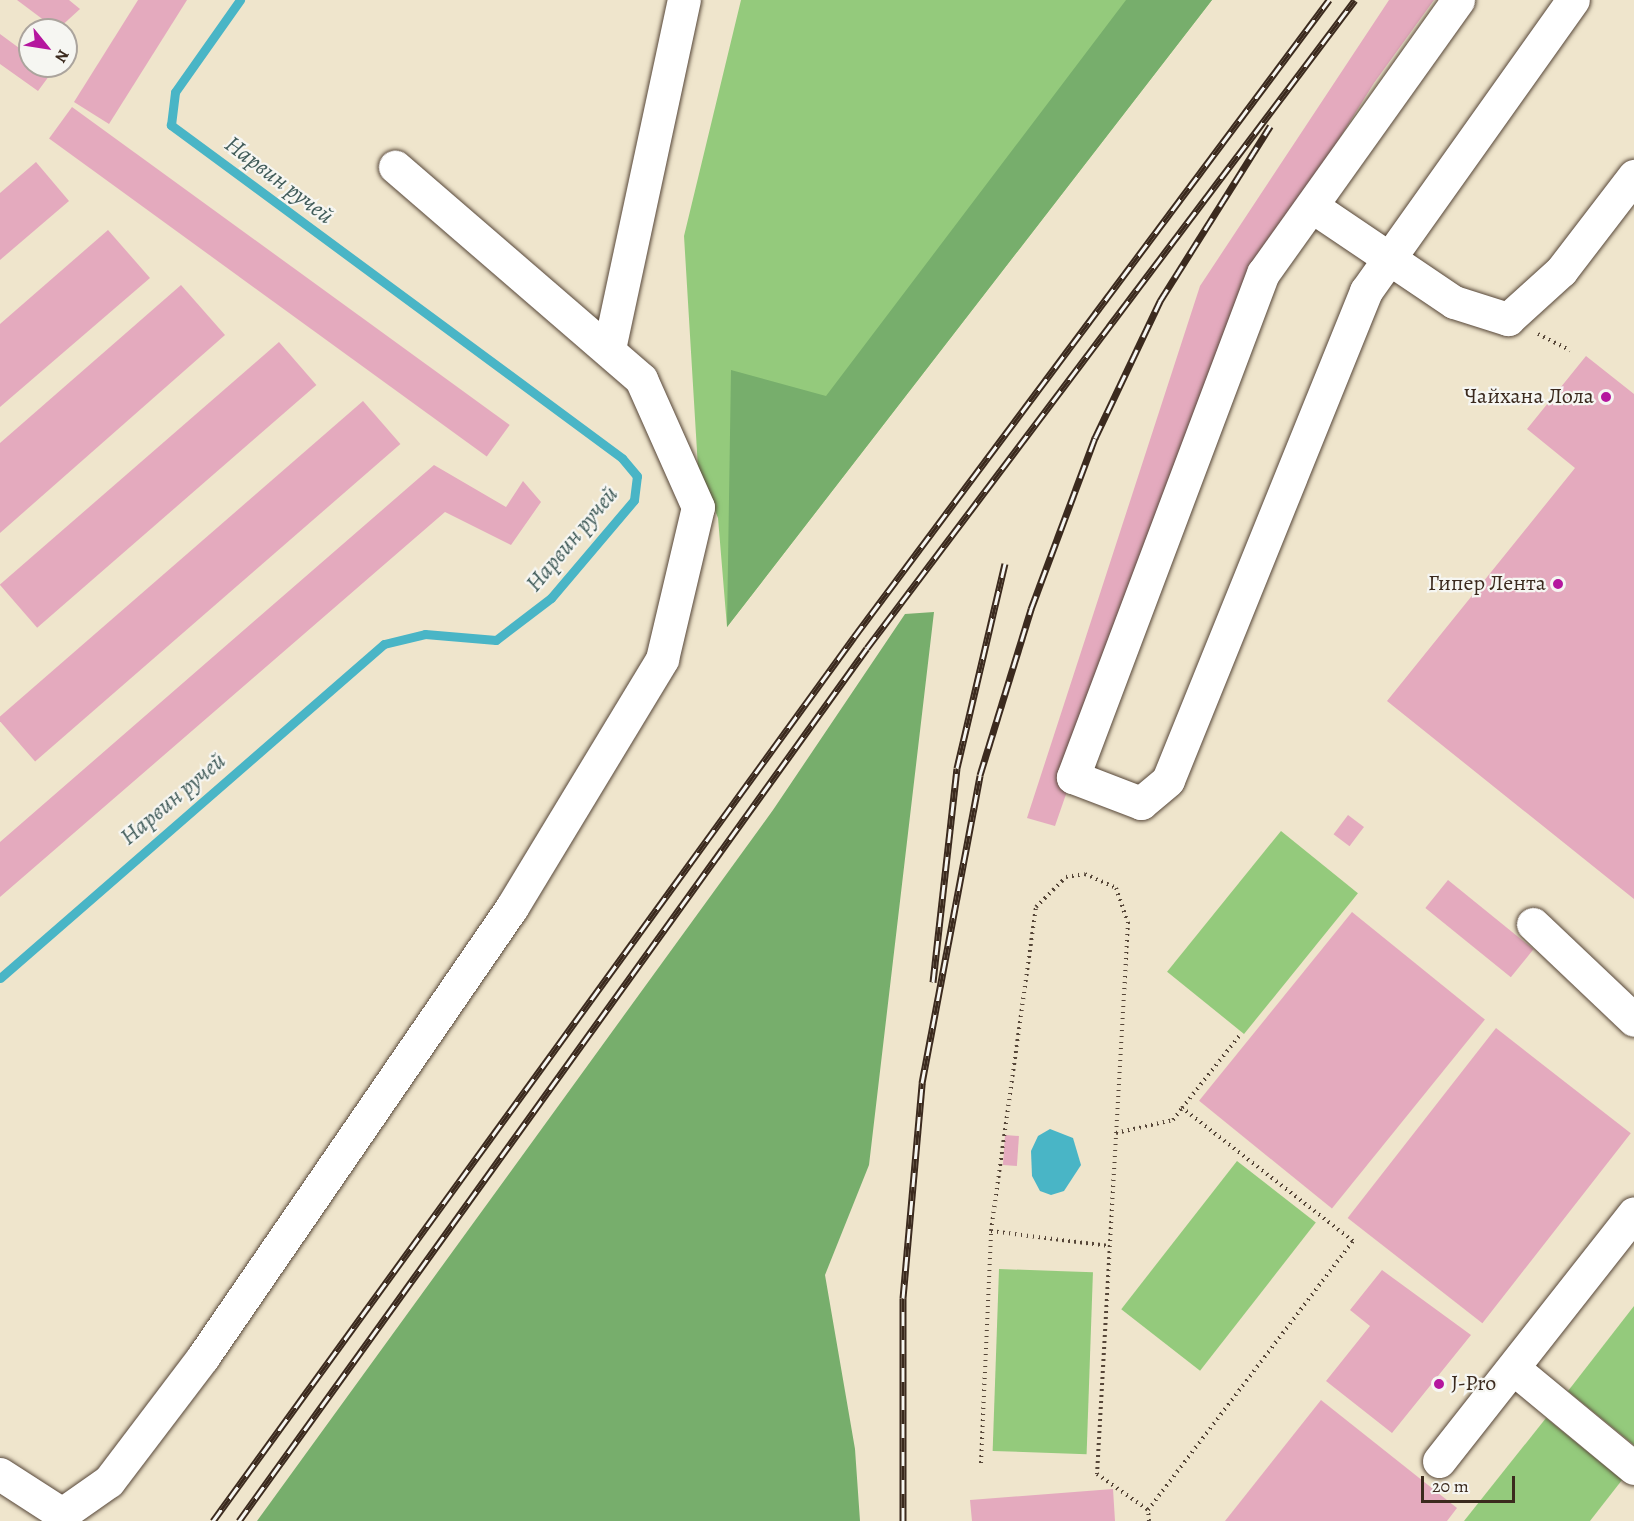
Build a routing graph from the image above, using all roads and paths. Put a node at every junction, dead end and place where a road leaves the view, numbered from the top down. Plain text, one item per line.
1 (684, 0) edge
2 (1458, 0) edge
3 (1573, 0) edge
4 (395, 167) dead end
5 (1634, 176) edge
6 (1313, 207) junction
7 (1392, 261) junction
8 (609, 350) junction
9 (1533, 924) dead end
10 (1634, 1020) edge
11 (1239, 1036) dead end
12 (1182, 1108) junction
13 (1116, 1133) junction
14 (1634, 1214) edge
15 (991, 1231) junction
16 (1109, 1246) junction
17 (1513, 1368) junction
18 (1439, 1461) dead end
19 (981, 1463) dead end
20 (1634, 1468) edge
21 (0, 1474) edge
22 (26, 1510) edge
23 (1148, 1510) junction
24 (1149, 1521) edge

1 - 8 lane
2 - 6 lane
3 - 7 lane
4 - 8 lane
5 - 7 lane
6 - 7 lane
6 - 7 lane
8 - 22 lane
9 - 10 lane
11 - 12 path
12 - 13 path
12 - 23 path
13 - 15 path
13 - 16 path
14 - 17 lane
15 - 16 path
15 - 19 path
16 - 23 path
17 - 18 lane
17 - 20 lane
21 - 22 lane
23 - 24 path

